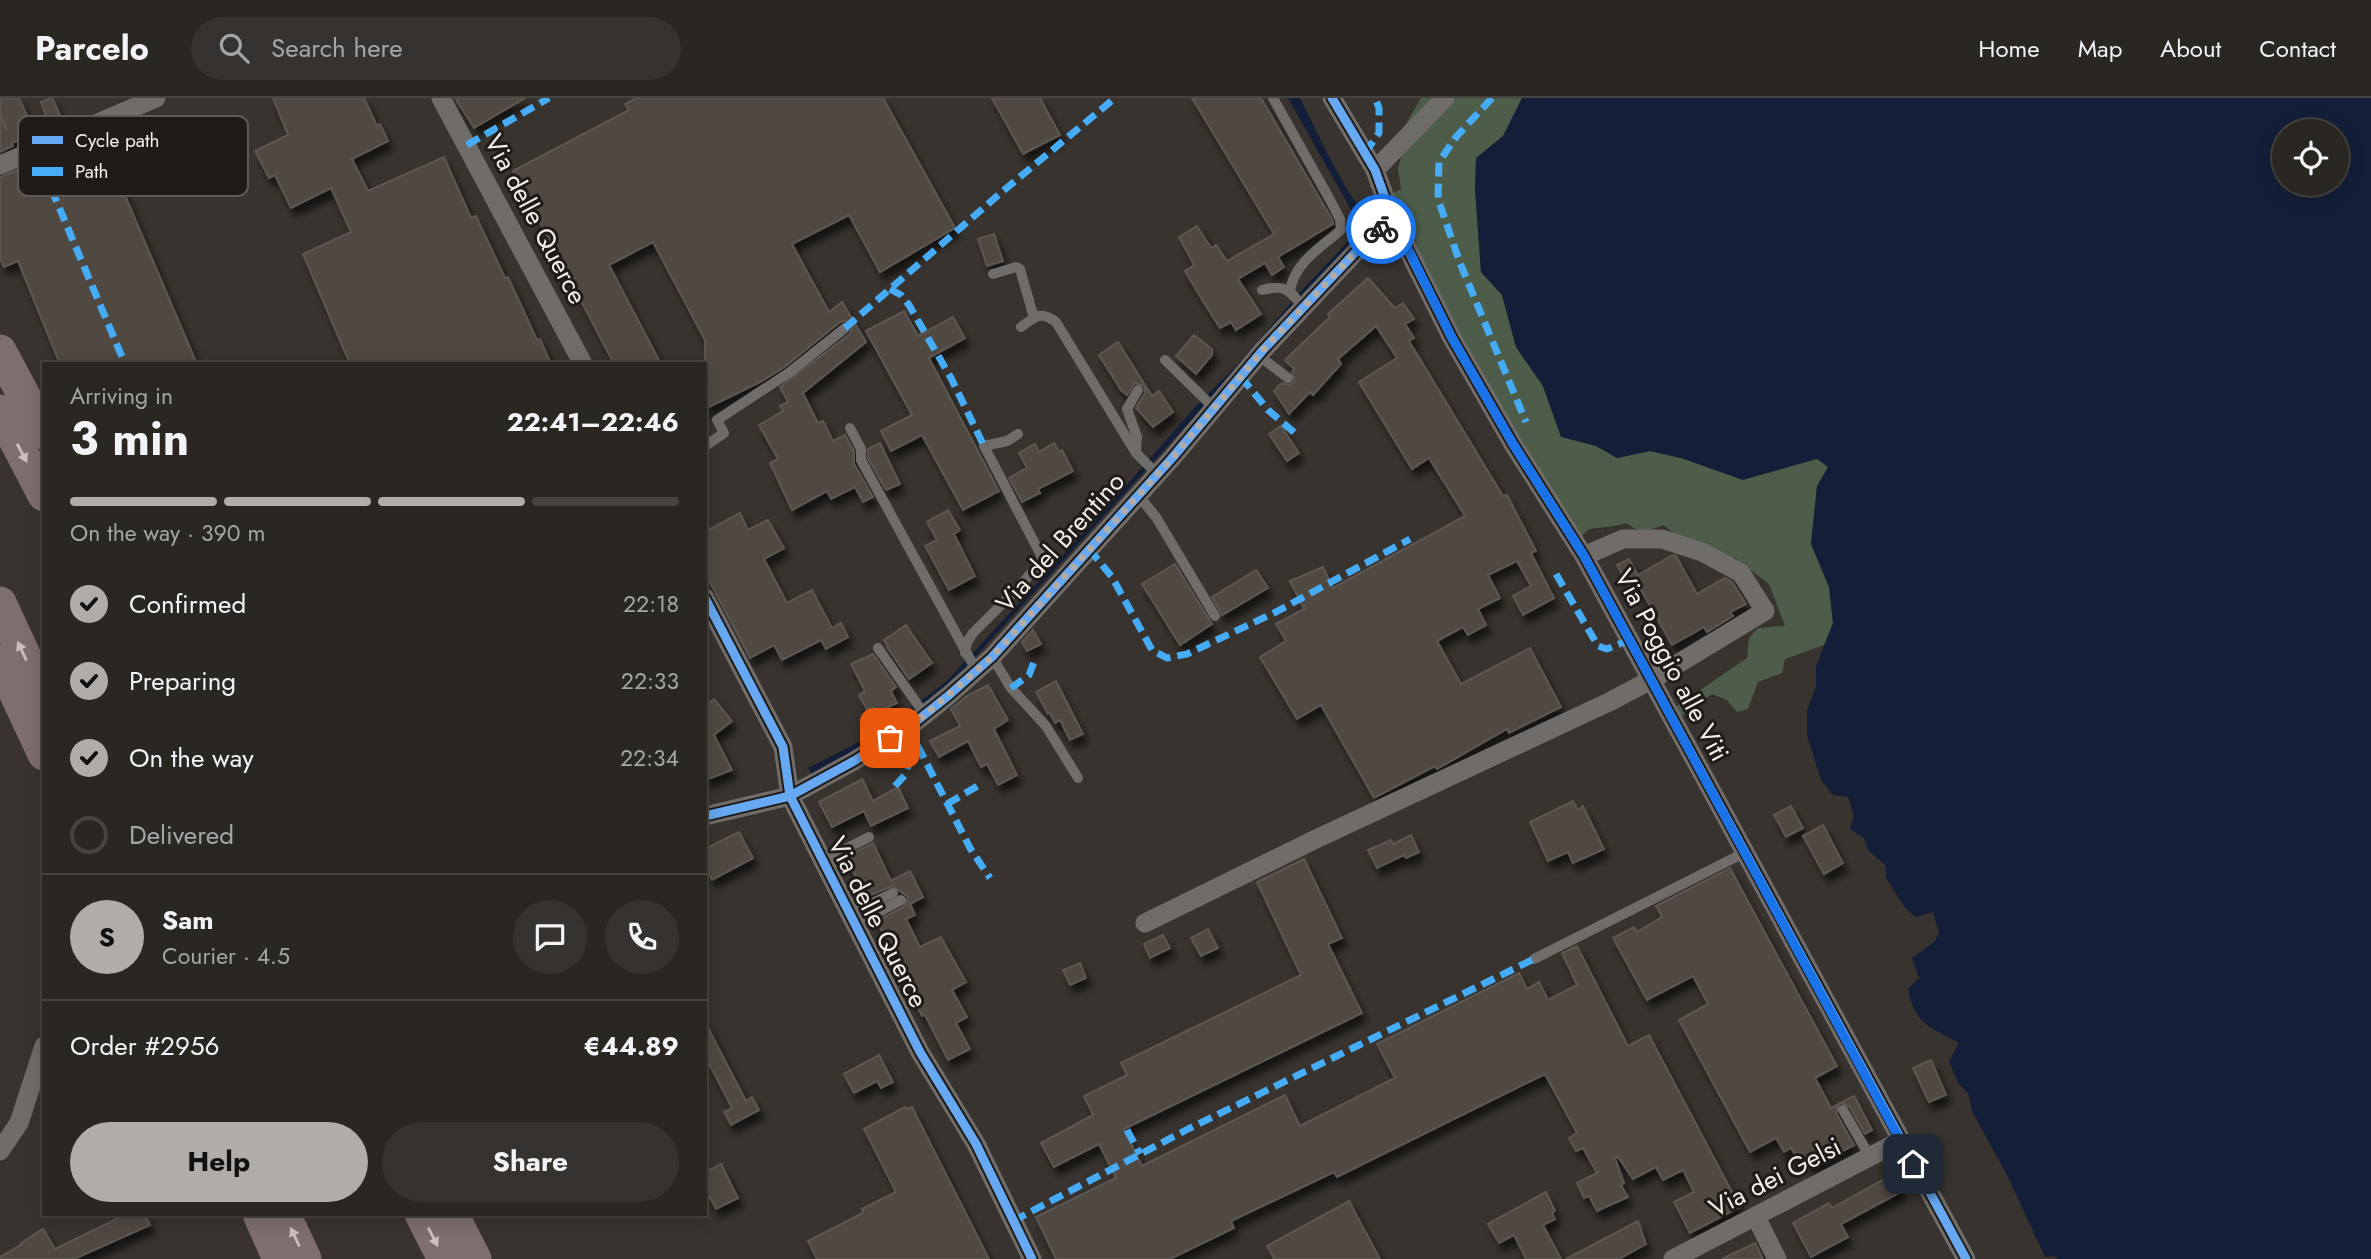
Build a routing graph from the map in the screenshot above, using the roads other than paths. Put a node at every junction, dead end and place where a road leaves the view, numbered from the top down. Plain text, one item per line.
1 (156, 98) edge
2 (442, 98) edge
3 (1273, 98) edge
4 (1332, 98) edge
5 (1445, 98) edge
6 (114, 116) edge
7 (18, 157) edge
8 (0, 165) edge
9 (1375, 170) junction
10 (1394, 220) junction
11 (993, 274) dead end
12 (1262, 290) dead end
13 (1290, 292) junction
14 (1303, 307) junction
15 (1034, 318) junction
16 (1021, 327) dead end
17 (845, 328) dead end
18 (0, 351) edge
19 (1258, 355) junction
20 (1165, 360) dead end
21 (582, 362) edge
22 (1288, 378) dead end
23 (1138, 390) dead end
24 (1214, 408) junction
25 (0, 411) edge
26 (42, 428) edge
27 (850, 428) dead end
28 (1018, 434) dead end
29 (707, 445) edge
30 (1136, 453) junction
31 (1157, 474) junction
32 (42, 491) edge
33 (1138, 495) junction
34 (1584, 556) junction
35 (707, 602) edge
36 (0, 603) edge
37 (1215, 616) dead end
38 (878, 648) dead end
39 (965, 653) junction
40 (992, 657) junction
41 (0, 660) edge
42 (976, 670) junction
43 (1651, 680) junction
44 (42, 694) edge
45 (925, 715) junction
46 (42, 750) edge
47 (1078, 778) dead end
48 (790, 796) junction
49 (707, 816) edge
50 (869, 837) dead end
51 (1744, 853) junction
52 (824, 860) junction
53 (897, 897) dead end
54 (853, 918) junction
55 (1145, 923) dead end
56 (1534, 959) dead end
57 (42, 1052) edge
58 (1843, 1110) dead end
59 (1900, 1141) junction
60 (0, 1151) edge
61 (1870, 1157) junction
62 (260, 1216) edge
63 (285, 1216) edge
64 (422, 1216) edge
65 (453, 1216) edge
66 (1756, 1217) junction
67 (279, 1259) edge
68 (305, 1259) edge
69 (444, 1259) edge
70 (475, 1259) edge
71 (1032, 1259) edge
72 (1673, 1259) edge
73 (1777, 1259) edge
74 (1966, 1259) edge

1 - 6 street
2 - 21 street, Via delle Querce
3 - 13 lane
4 - 9 street, Via Poggio alle Viti
5 - 9 street
7 - 8 street
9 - 10 street, Via Poggio alle Viti
10 - 14 street, Via del Brentino
10 - 34 street, Via Poggio alle Viti
11 - 15 lane
12 - 13 lane
13 - 14 lane
14 - 19 street, Via del Brentino
15 - 16 lane
15 - 30 lane
17 - 29 lane
18 - 26 highway
19 - 22 lane
19 - 24 street, Via del Brentino
20 - 24 lane
23 - 30 lane
24 - 31 street, Via del Brentino
25 -> 32 highway
27 - 39 lane
28 - 39 lane
30 - 31 lane
31 - 33 street, Via del Brentino
33 - 37 lane
33 - 40 street, Via del Brentino
34 - 43 street, Via Poggio alle Viti
34 - 43 street
35 - 48 street, Via delle Querce
44 -> 36 highway
38 - 45 lane
39 - 42 lane
40 - 42 street, Via del Brentino
40 - 47 lane
41 - 46 highway
42 - 45 street, Via del Brentino
43 - 51 street, Via Poggio alle Viti
43 - 55 street
45 - 48 street, Via del Brentino
48 - 49 street, Via del Brentino
48 - 52 street, Via delle Querce
50 - 52 lane
51 - 56 lane
51 - 59 street, Via Poggio alle Viti
52 - 54 street, Via delle Querce
53 - 54 lane
54 - 71 street, Via delle Querce
57 - 60 street
58 - 61 lane
59 - 61 street, Via dei Gelsi
59 - 74 street, Via Poggio alle Viti
61 - 66 street, Via dei Gelsi
62 - 67 highway
68 -> 63 highway
64 -> 69 highway
65 - 70 highway
66 - 72 street, Via dei Gelsi
66 - 73 street

